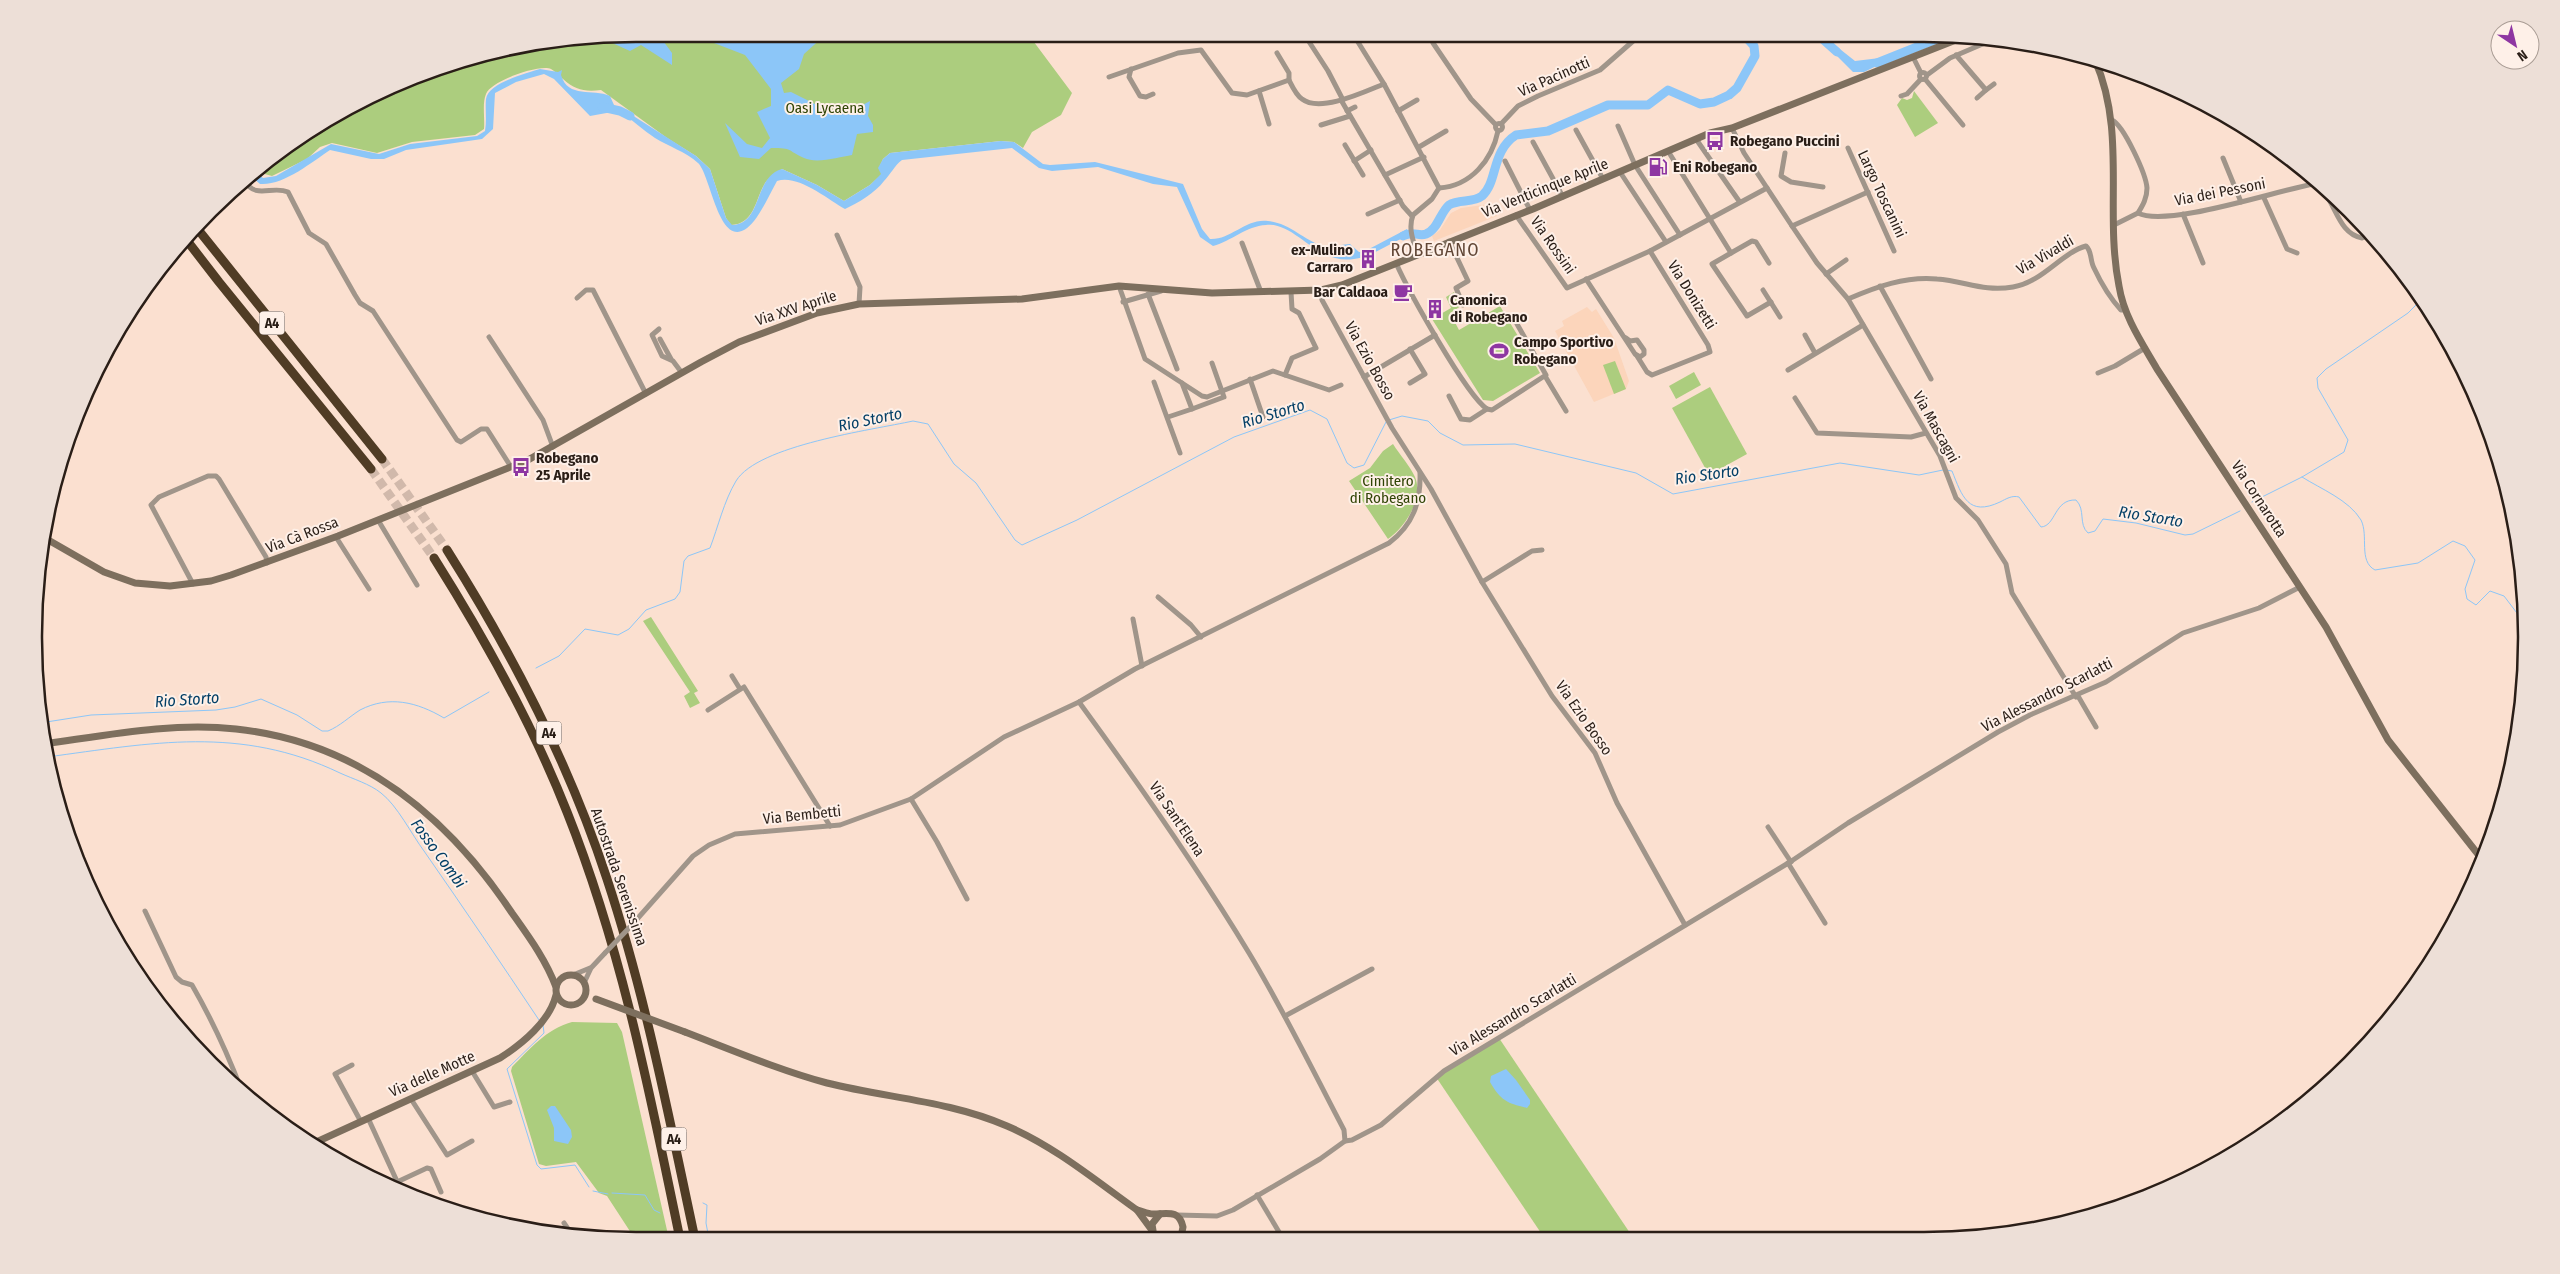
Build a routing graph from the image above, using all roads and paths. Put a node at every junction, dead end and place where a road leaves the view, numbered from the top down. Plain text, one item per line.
1 (1309, 42) edge
2 (1358, 42) edge
3 (1632, 42) edge
4 (1433, 43) dead end
5 (1948, 43) edge
6 (1978, 46) edge
7 (1277, 53) dead end
8 (1956, 55) junction
9 (1913, 57) junction
10 (1131, 69) junction
11 (2098, 69) edge
12 (1923, 76) junction
13 (1109, 77) dead end
14 (1289, 80) junction
15 (1384, 84) junction
16 (1994, 84) dead end
17 (1986, 90) junction
18 (1259, 91) junction
19 (1153, 94) dead end
20 (1901, 96) dead end
21 (1977, 98) dead end
22 (1342, 100) junction
23 (1417, 100) dead end
24 (1355, 107) dead end
25 (1398, 111) junction
26 (1348, 113) junction
27 (2112, 120) junction
28 (1269, 124) dead end
29 (1321, 125) dead end
30 (1963, 125) dead end
31 (1618, 126) dead end
32 (1498, 127) junction
33 (1732, 128) junction
34 (1576, 130) dead end
35 (1446, 132) dead end
36 (1696, 139) junction
37 (1533, 142) dead end
38 (1345, 145) dead end
39 (1419, 147) junction
40 (1848, 148) dead end
41 (1371, 150) junction
42 (1668, 151) junction
43 (1785, 153) dead end
44 (1424, 157) junction
45 (2223, 158) dead end
46 (1354, 160) junction
47 (1505, 160) dead end
48 (1635, 166) junction
49 (1620, 172) junction
50 (1363, 175) dead end
51 (1385, 175) junction
52 (1603, 179) junction
53 (2309, 185) edge
54 (249, 187) edge
55 (1823, 187) dead end
56 (1439, 188) junction
57 (1767, 188) junction
58 (1868, 192) junction
59 (1563, 196) junction
60 (2264, 198) junction
61 (1400, 200) junction
62 (1739, 201) junction
63 (2241, 202) junction
64 (2333, 208) edge
65 (1530, 210) junction
66 (2138, 213) junction
67 (1368, 214) dead end
68 (2183, 214) junction
69 (1516, 215) junction
70 (1412, 216) junction
71 (1710, 219) junction
72 (2114, 225) junction
73 (1792, 226) junction
74 (201, 233) edge
75 (837, 235) dead end
76 (1680, 235) junction
77 (2363, 238) edge
78 (1449, 241) junction
79 (1666, 242) junction
80 (1242, 243) dead end
81 (190, 245) edge
82 (1650, 250) junction
83 (1894, 251) dead end
84 (1730, 253) junction
85 (2297, 253) dead end
86 (1418, 254) junction
87 (1846, 260) dead end
88 (1396, 263) junction
89 (1769, 263) dead end
90 (2204, 263) dead end
91 (1826, 274) junction
92 (1586, 279) junction
93 (1119, 286) junction
94 (1880, 286) junction
95 (1167, 290) junction
96 (1763, 290) dead end
97 (1320, 291) junction
98 (1261, 292) junction
99 (1291, 292) junction
100 (1148, 294) junction
101 (577, 298) dead end
102 (1848, 300) junction
103 (1123, 302) junction
104 (1770, 302) junction
105 (859, 304) junction
106 (1463, 305) dead end
107 (2125, 310) junction
108 (1780, 316) dead end
109 (1517, 324) dead end
110 (1863, 326) junction
111 (659, 329) dead end
112 (1435, 335) junction
113 (1805, 335) dead end
114 (489, 337) dead end
115 (1626, 338) junction
116 (660, 339) dead end
117 (2145, 348) junction
118 (1410, 349) junction
119 (1815, 353) junction
120 (1637, 356) junction
121 (671, 359) junction
122 (1212, 363) dead end
123 (1177, 369) dead end
124 (1788, 370) dead end
125 (682, 373) junction
126 (2098, 373) dead end
127 (1652, 374) joint
128 (1285, 375) junction
129 (1546, 376) junction
130 (1364, 377) junction
131 (1250, 379) junction
132 (1931, 379) dead end
133 (1154, 382) dead end
134 (1181, 382) junction
135 (1410, 383) dead end
136 (1341, 385) dead end
137 (1222, 391) junction
138 (646, 394) junction
139 (1449, 396) dead end
140 (1795, 398) dead end
141 (1192, 409) junction
142 (1487, 409) junction
143 (1566, 411) dead end
144 (1263, 416) dead end
145 (1168, 417) junction
146 (1926, 433) junction
147 (566, 440) joint
148 (553, 447) junction
149 (1180, 453) dead end
150 (382, 459) tunnel mouth
151 (511, 467) junction
152 (371, 468) tunnel mouth
153 (1420, 473) junction
154 (378, 520) junction
155 (336, 536) junction
156 (51, 541) edge
157 (447, 550) tunnel mouth
158 (1542, 550) dead end
159 (434, 558) tunnel mouth
160 (267, 562) junction
161 (1482, 582) junction
162 (193, 585) junction
163 (417, 585) dead end
164 (2300, 587) junction
165 (369, 589) dead end
166 (1158, 597) dead end
167 (1133, 619) dead end
168 (1201, 636) junction
169 (1142, 666) junction
170 (732, 676) dead end
171 (740, 689) junction
172 (2077, 696) junction
173 (1079, 702) junction
174 (708, 710) dead end
175 (2096, 727) dead end
176 (52, 743) edge
177 (911, 799) junction
178 (830, 826) junction
179 (1768, 827) dead end
180 (2477, 853) edge
181 (1789, 863) junction
182 (967, 898) dead end
183 (145, 911) dead end
184 (1825, 923) dead end
185 (1685, 925) junction
186 (547, 965) junction
187 (591, 968) junction
188 (1372, 968) dead end
189 (570, 976) junction
190 (584, 986) junction
191 (556, 991) junction
192 (596, 999) junction
193 (582, 1001) junction
194 (564, 1004) junction
195 (551, 1011) junction
196 (1285, 1016) junction
197 (352, 1065) dead end
198 (472, 1071) junction
199 (236, 1075) edge
200 (411, 1099) junction
201 (510, 1102) dead end
202 (368, 1118) junction
203 (360, 1120) junction
204 (321, 1140) edge
205 (472, 1140) dead end
206 (1345, 1141) junction
207 (396, 1180) edge
208 (399, 1181) edge
209 (441, 1192) dead end
210 (1258, 1195) junction
211 (1137, 1210) junction
212 (1161, 1214) junction
213 (1177, 1215) junction
214 (1196, 1216) junction
215 (564, 1224) dead end
216 (566, 1227) edge
217 (678, 1232) edge
218 (693, 1232) edge
219 (1151, 1232) edge
220 (1153, 1232) edge
221 (1184, 1232) edge
222 (1184, 1232) edge
223 (1279, 1232) edge

1 - 22 street
2 - 15 street
3 - 32 street, Via Pacinotti
4 - 32 street
5 - 9 main road, Via Venticinque Aprile
6 - 8 street
7 - 14 street
8 - 12 street
8 - 17 street
9 - 12 street
9 - 33 main road, Via Venticinque Aprile
10 - 13 street
10 - 18 street
10 - 19 street
11 - 27 main road, Via Cornarotta
12 - 20 street
12 - 30 street
14 - 18 street
14 - 22 street
15 - 22 street
15 - 25 street
16 - 17 street
17 - 21 street
18 - 28 street
22 - 26 street
23 - 25 street
24 - 26 street
25 - 39 street
26 - 29 street
26 - 41 street
27 - 66 street, Via Cornarotta
27 - 72 main road, Via Cornarotta
31 - 48 street
32 - 56 street, Via Pacinotti
33 - 36 main road, Via Venticinque Aprile
33 - 57 street, Via Mascagni
34 - 52 street
35 - 39 street
36 - 42 main road, Via Venticinque Aprile
36 - 62 street
37 - 59 street
38 - 46 street
39 - 44 street
40 - 58 street, Largo Toscanini
41 - 46 street
41 - 51 street
42 - 48 main road, Via Venticinque Aprile
42 - 71 street
43 - 55 street
44 - 51 street
44 - 56 street
45 - 63 street
46 - 50 street
47 - 65 street
48 - 49 main road, Via Venticinque Aprile
48 - 76 street
49 - 52 main road, Via Venticinque Aprile
49 - 79 street
51 - 61 street
52 - 59 main road, Via Venticinque Aprile
53 - 60 street, Via dei Pessoni
54 - 151 street
56 - 70 street, Via Pacinotti
57 - 62 street, Via Donizetti
57 - 73 street, Via Mascagni
58 - 73 street
58 - 83 street, Largo Toscanini
59 - 65 main road, Via Venticinque Aprile
60 - 63 street, Via dei Pessoni
60 - 85 street
61 - 67 street
61 - 70 street
62 - 71 street, Via Donizetti
63 - 68 street, Via dei Pessoni
64 - 77 street, Via dei Pessoni
65 - 69 main road, Via Venticinque Aprile
66 - 68 street, Via dei Pessoni
66 - 72 street
68 - 90 street
69 - 78 main road, Via Venticinque Aprile
69 - 92 street, Via Rossini
70 - 86 street
71 - 76 street, Via Donizetti
71 - 84 street
72 - 107 main road, Via Cornarotta
73 - 91 street, Via Mascagni
74 - 150 highway, A4
75 - 105 street
76 - 79 street, Via Donizetti
78 - 86 main road, Via Venticinque Aprile
78 - 106 street
79 - 82 street, Via Donizetti
80 - 98 street
81 - 152 highway, A4
82 - 92 street, Via Donizetti
82 - 127 street, Via Donizetti
84 - 89 street
84 - 104 street
86 - 88 main road, Via Venticinque Aprile
87 - 91 street
88 - 97 main road, Via Venticinque Aprile
88 - 112 street
91 - 102 street, Via Mascagni
92 - 115 street, Via Rossini
93 - 95 main road, Via Venticinque Aprile
93 - 103 street
93 - 105 main road, Via XXV Aprile
94 - 102 street, Via Vivaldi
94 - 107 street, Via Vivaldi
94 - 132 street
95 - 98 main road, Via Venticinque Aprile
95 - 100 street
96 - 104 street
97 - 99 main road, Via Venticinque Aprile
97 - 130 street, Via Ezio Bosso
98 - 99 main road, Via Venticinque Aprile
99 - 128 street
100 - 103 street
100 - 123 street
101 - 138 street
102 - 110 street, Via Mascagni
103 - 134 street
104 - 108 street
105 - 125 main road, Via XXV Aprile
107 - 117 main road, Via Cornarotta
109 - 129 street
110 - 119 street
110 - 146 street, Via Mascagni
111 - 121 street
112 - 118 street
112 - 142 street
113 - 119 street
114 - 148 street
115 - 120 street, Via Rossini
115 - 120 street, Via Rossini
116 - 121 street
117 - 126 street
117 - 164 main road, Via Cornarotta
118 - 130 street
118 - 135 street
119 - 124 street
120 - 127 street, Via Rossini
121 - 125 street
122 - 137 street
125 - 138 main road, Via XXV Aprile
128 - 131 street
128 - 136 street
129 - 142 street
129 - 143 street
130 - 153 street, Via Ezio Bosso
131 - 137 street
131 - 144 street
133 - 145 street
134 - 137 street
134 - 141 street
137 - 141 street
138 - 147 main road, Via XXV Aprile
139 - 142 street
140 - 146 street
141 - 145 street
145 - 149 street
146 - 172 street, Via Mascagni
147 - 148 main road, Via Cà Rossa
148 - 151 main road, Via Cà Rossa
151 - 154 main road, Via Cà Rossa
153 - 161 street, Via Ezio Bosso
153 - 168 street
154 - 155 main road, Via Cà Rossa
154 - 163 street
155 - 160 main road, Via Cà Rossa
155 - 165 street
156 - 162 main road, Via Cà Rossa
157 - 218 highway, Autostrada Serenissima / A4
158 - 161 street
159 - 217 highway, Autostrada Serenissima / A4
160 - 162 main road, Via Cà Rossa
160 - 162 street
161 - 185 street, Via Ezio Bosso
164 - 172 street, Via Alessandro Scarlatti
164 - 180 main road, Via Cornarotta
166 - 168 street
167 - 169 street
168 - 169 street
169 - 173 street
170 - 171 street
171 - 174 street
171 - 178 street
172 - 175 street, Via Mascagni
172 - 181 street, Via Alessandro Scarlatti
173 - 177 street, Via Bembetti
173 - 196 street, Via Sant'Elena
176 - 186 main road
177 - 178 street, Via Bembetti
177 - 182 street
178 - 187 street, Via Bembetti, bridge
179 - 181 street
181 - 184 street
181 - 185 street, Via Alessandro Scarlatti
183 - 199 street
185 - 206 street, Via Alessandro Scarlatti
186 - 189 main road
186 - 191 main road
187 - 189 street
187 - 190 street
188 - 196 street
189 - 190 main road
189 - 191 main road
190 - 192 main road
190 - 193 main road
191 - 194 main road
191 - 195 main road
192 - 193 main road
192 - 211 main road, bridge
193 - 194 main road
194 - 195 main road
195 - 198 main road, Via delle Motte
196 - 206 street, Via Sant'Elena
197 - 203 street
198 - 200 main road, Via delle Motte
198 - 201 street
200 - 202 main road, Via delle Motte
200 - 205 street
202 - 203 main road, Via delle Motte
202 - 207 street
203 - 204 main road, Via delle Motte
206 - 210 street, Via Alessandro Scarlatti
208 - 209 street
210 - 214 street, Via Alessandro Scarlatti
210 - 223 street
211 - 212 main road
211 - 219 main road
212 - 213 main road
212 - 220 main road
213 - 214 street, Via Alessandro Scarlatti
213 - 222 main road
214 - 221 street
215 - 216 street

